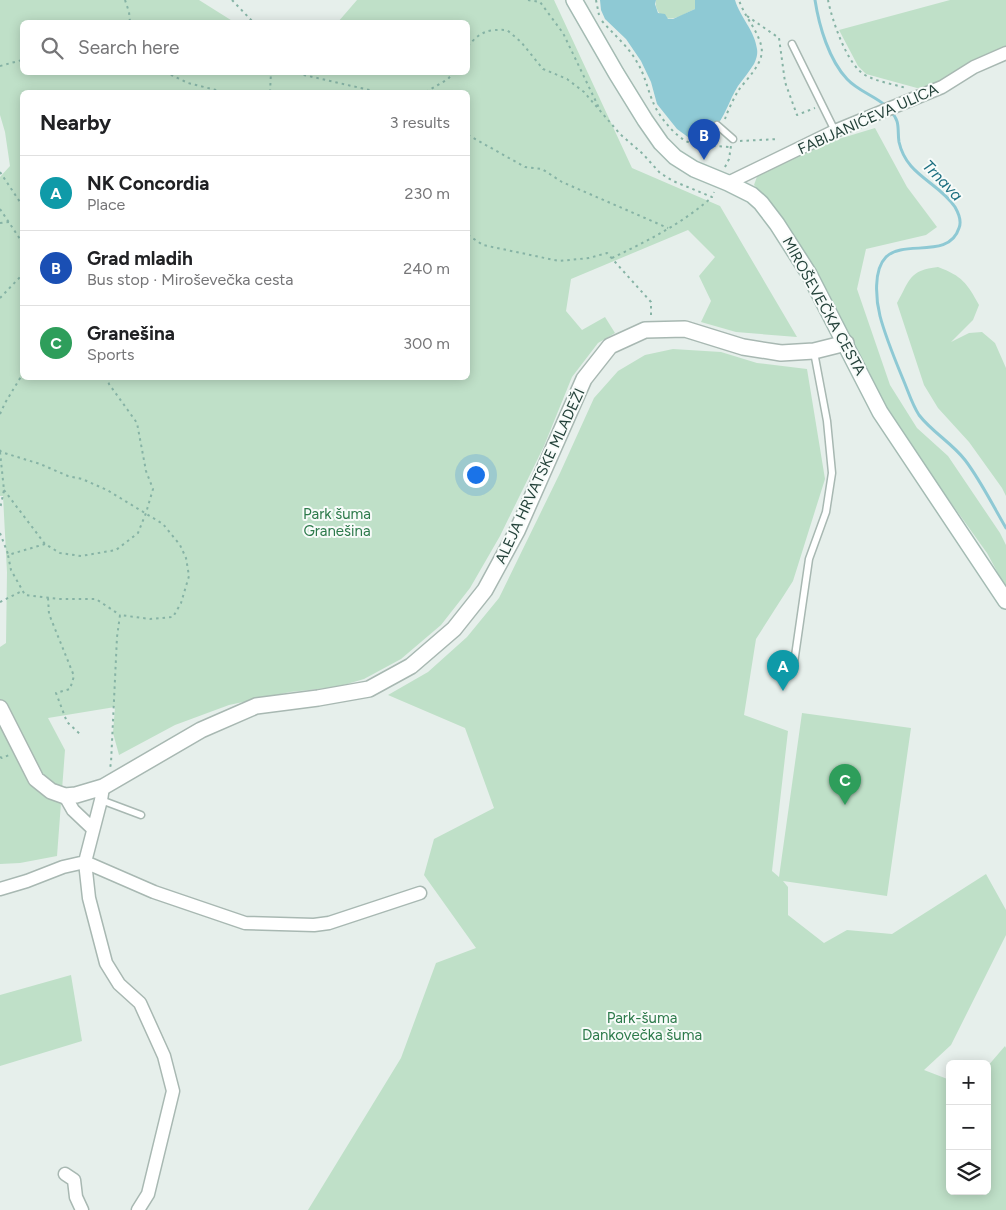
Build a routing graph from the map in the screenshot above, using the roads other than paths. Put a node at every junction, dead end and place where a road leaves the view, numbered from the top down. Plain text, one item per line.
1 (574, 0) edge
2 (792, 44) dead end
3 (1006, 53) edge
4 (718, 128) road end
5 (835, 131) junction
6 (733, 139) road end
7 (728, 183) junction
8 (846, 343) junction
9 (814, 351) junction
10 (1006, 601) edge
11 (794, 663) dead end
12 (0, 708) edge
13 (102, 794) junction
14 (65, 796) junction
15 (141, 815) dead end
16 (93, 830) junction
17 (85, 862) junction
18 (0, 889) edge
19 (420, 893) dead end
20 (65, 1174) dead end
21 (82, 1210) edge
22 (138, 1210) edge

1 - 7 street, MIROŠEVEČKA CESTA
2 - 5 lane
3 - 5 street, FABIJANIĆEVA ULICA
4 - 6 lane
5 - 7 street, FABIJANIĆEVA ULICA
7 - 8 street, MIROŠEVEČKA CESTA
8 - 9 street, ALEJA HRVATSKE MLADEŽI
8 - 10 street, MIROŠEVEČKA CESTA
9 - 11 lane
9 - 13 street, ALEJA HRVATSKE MLADEŽI
12 - 14 street
13 - 14 street, ALEJA HRVATSKE MLADEŽI
13 - 15 lane
13 - 16 street
14 - 16 street
16 - 17 street
17 - 18 street
17 - 19 street
17 - 22 street
20 - 21 street

